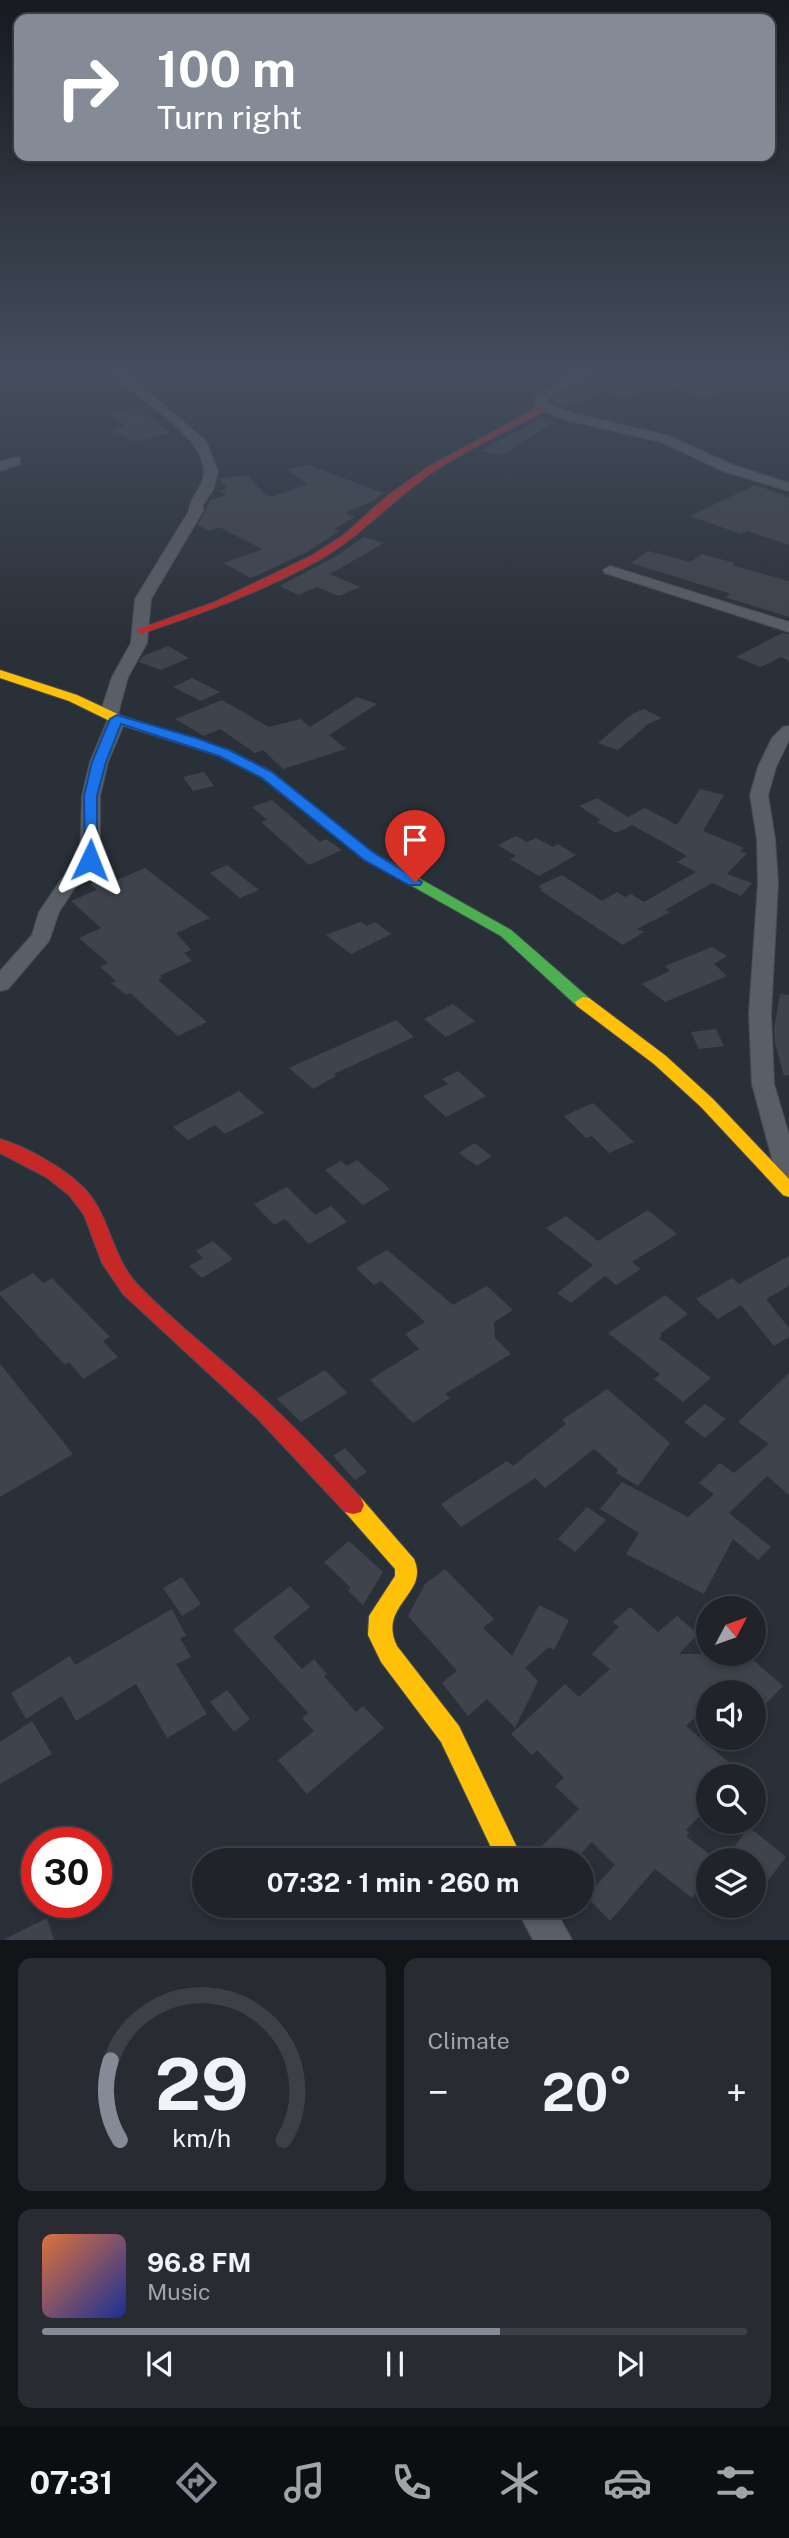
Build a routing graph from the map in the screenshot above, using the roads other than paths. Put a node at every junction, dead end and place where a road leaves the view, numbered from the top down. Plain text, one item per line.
1 (15, 461) dead end
2 (208, 461) edge
3 (446, 461) edge
4 (712, 461) edge
5 (0, 467) edge
6 (789, 487) edge
7 (610, 570) dead end
8 (789, 627) edge
9 (142, 630) junction
10 (0, 674) edge
11 (113, 717) junction
12 (789, 731) edge
13 (0, 984) edge
14 (0, 1145) edge
15 (789, 1177) edge
16 (789, 1190) edge
17 (504, 1848) edge
18 (540, 1918) edge
19 (554, 1940) edge

1 - 5 street
2 - 9 street
3 - 9 street
4 - 6 street
7 - 8 street
9 - 11 street
10 - 11 street
11 - 13 street
11 - 16 street
12 - 15 street
14 - 17 street
18 - 19 street

